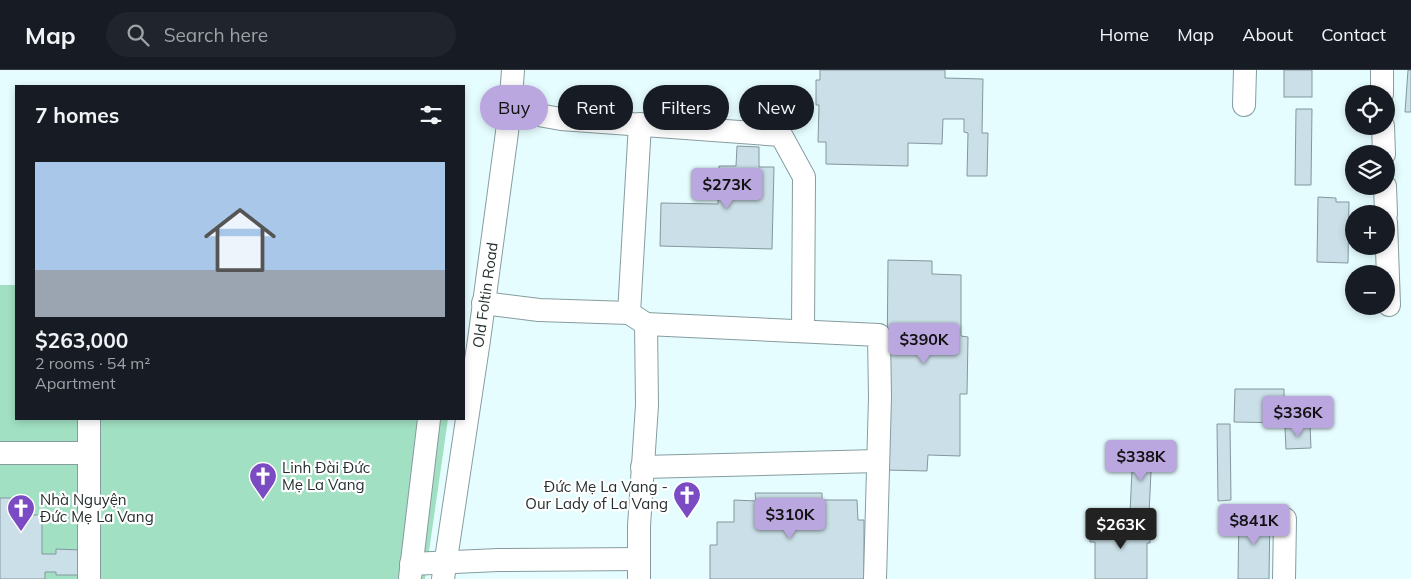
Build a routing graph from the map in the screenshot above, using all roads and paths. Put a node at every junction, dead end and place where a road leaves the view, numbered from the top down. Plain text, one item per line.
1 (513, 70) edge
2 (1245, 70) edge
3 (1382, 70) edge
4 (512, 85) edge
5 (1382, 85) edge
6 (1244, 105) dead end
7 (548, 117) edge
8 (640, 124) junction
9 (507, 130) edge
10 (483, 303) junction
11 (638, 318) junction
12 (803, 331) junction
13 (471, 340) edge
14 (465, 391) edge
15 (89, 420) edge
16 (429, 420) edge
17 (462, 420) edge
18 (0, 452) edge
19 (89, 453) junction
20 (878, 460) junction
21 (642, 467) junction
22 (1286, 519) dead end
23 (639, 569) edge
24 (410, 571) edge
25 (444, 571) edge
26 (89, 579) edge
27 (875, 579) edge
28 (1284, 579) edge

1 - 4 street, Old Foltin Road
2 - 6 street
3 - 5 street
7 - 8 street
8 - 11 street
8 - 12 street
9 - 10 street, Old Foltin Road
10 - 11 street
10 - 13 street, Old Foltin Road
11 - 12 street
11 - 21 street
12 - 20 street
13 - 14 street, Old Foltin Road
15 - 19 street
16 - 24 street
17 - 25 street, Old Foltin Road
18 - 19 street
19 - 26 street
20 - 21 street
20 - 27 street
21 - 23 street
22 - 28 street
23 - 25 street
24 - 25 street

